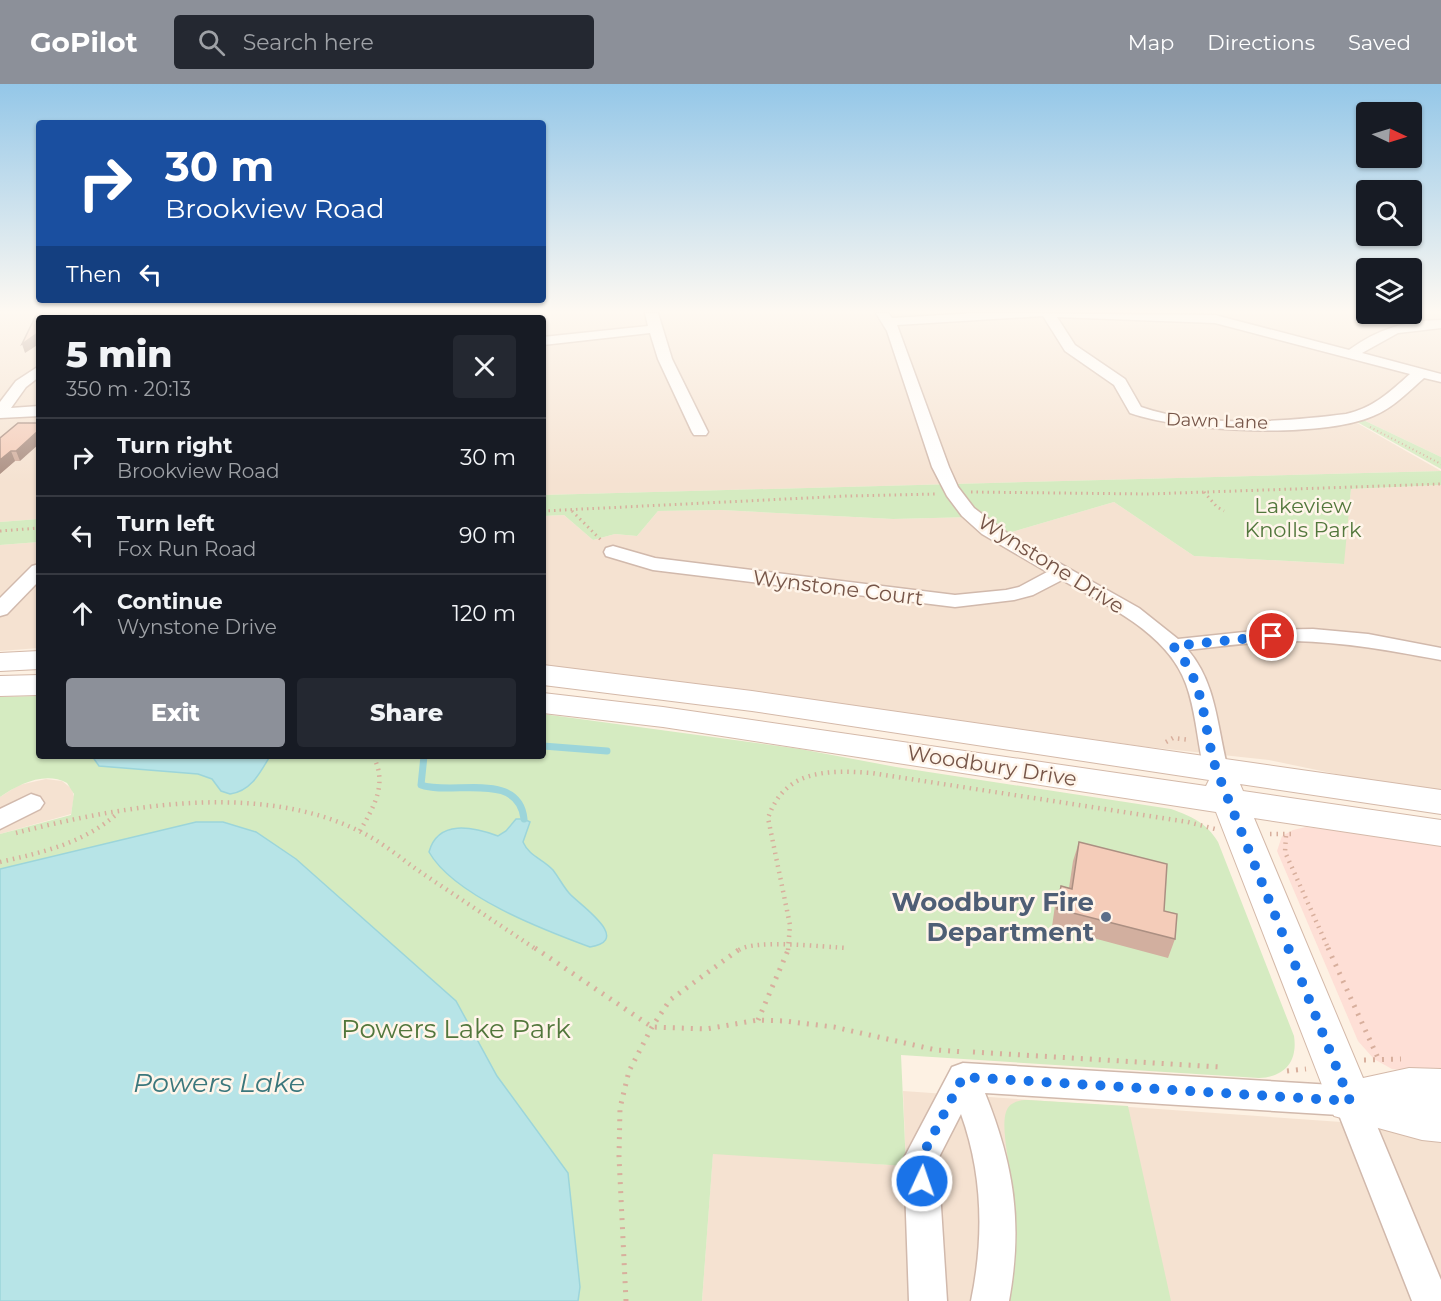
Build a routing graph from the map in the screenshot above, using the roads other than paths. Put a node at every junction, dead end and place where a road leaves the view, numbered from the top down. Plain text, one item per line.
1 (669, 370) edge
2 (904, 370) edge
3 (1102, 370) edge
4 (1409, 370) edge
5 (36, 372) edge
6 (1421, 373) junction
7 (1441, 378) edge
8 (36, 411) edge
9 (0, 413) edge
10 (700, 432) dead end
11 (613, 552) road end
12 (36, 573) edge
13 (1061, 573) junction
14 (0, 610) edge
15 (1173, 646) junction
16 (1441, 654) edge
17 (36, 660) edge
18 (0, 662) edge
19 (546, 675) edge
20 (36, 685) edge
21 (0, 686) edge
22 (546, 703) edge
23 (1217, 799) junction
24 (1441, 802) edge
25 (32, 803) dead end
26 (6, 827) edge
27 (1441, 833) edge
28 (963, 1077) junction
29 (1441, 1090) edge
30 (1350, 1101) junction
31 (1441, 1120) edge
32 (928, 1301) edge
33 (990, 1301) edge
34 (1431, 1301) edge

1 - 10 street
2 - 13 street, Wynstone Drive
3 - 6 street, Dawn Lane
4 - 6 street
5 - 9 street
6 - 7 street
8 - 9 street
11 - 13 street, Wynstone Court
12 - 14 street
13 - 15 street, Wynstone Drive
15 - 16 street
15 - 23 street, Wynstone Drive
17 - 18 main road
19 - 23 main road, Woodbury Drive
20 - 21 main road
22 - 23 main road, Woodbury Drive
23 - 24 main road, Woodbury Drive
23 - 27 main road, Woodbury Drive
23 - 30 main road
25 - 26 street
28 - 30 street
28 - 32 street
28 - 33 street
29 - 30 main road
30 - 31 main road
30 - 34 street

